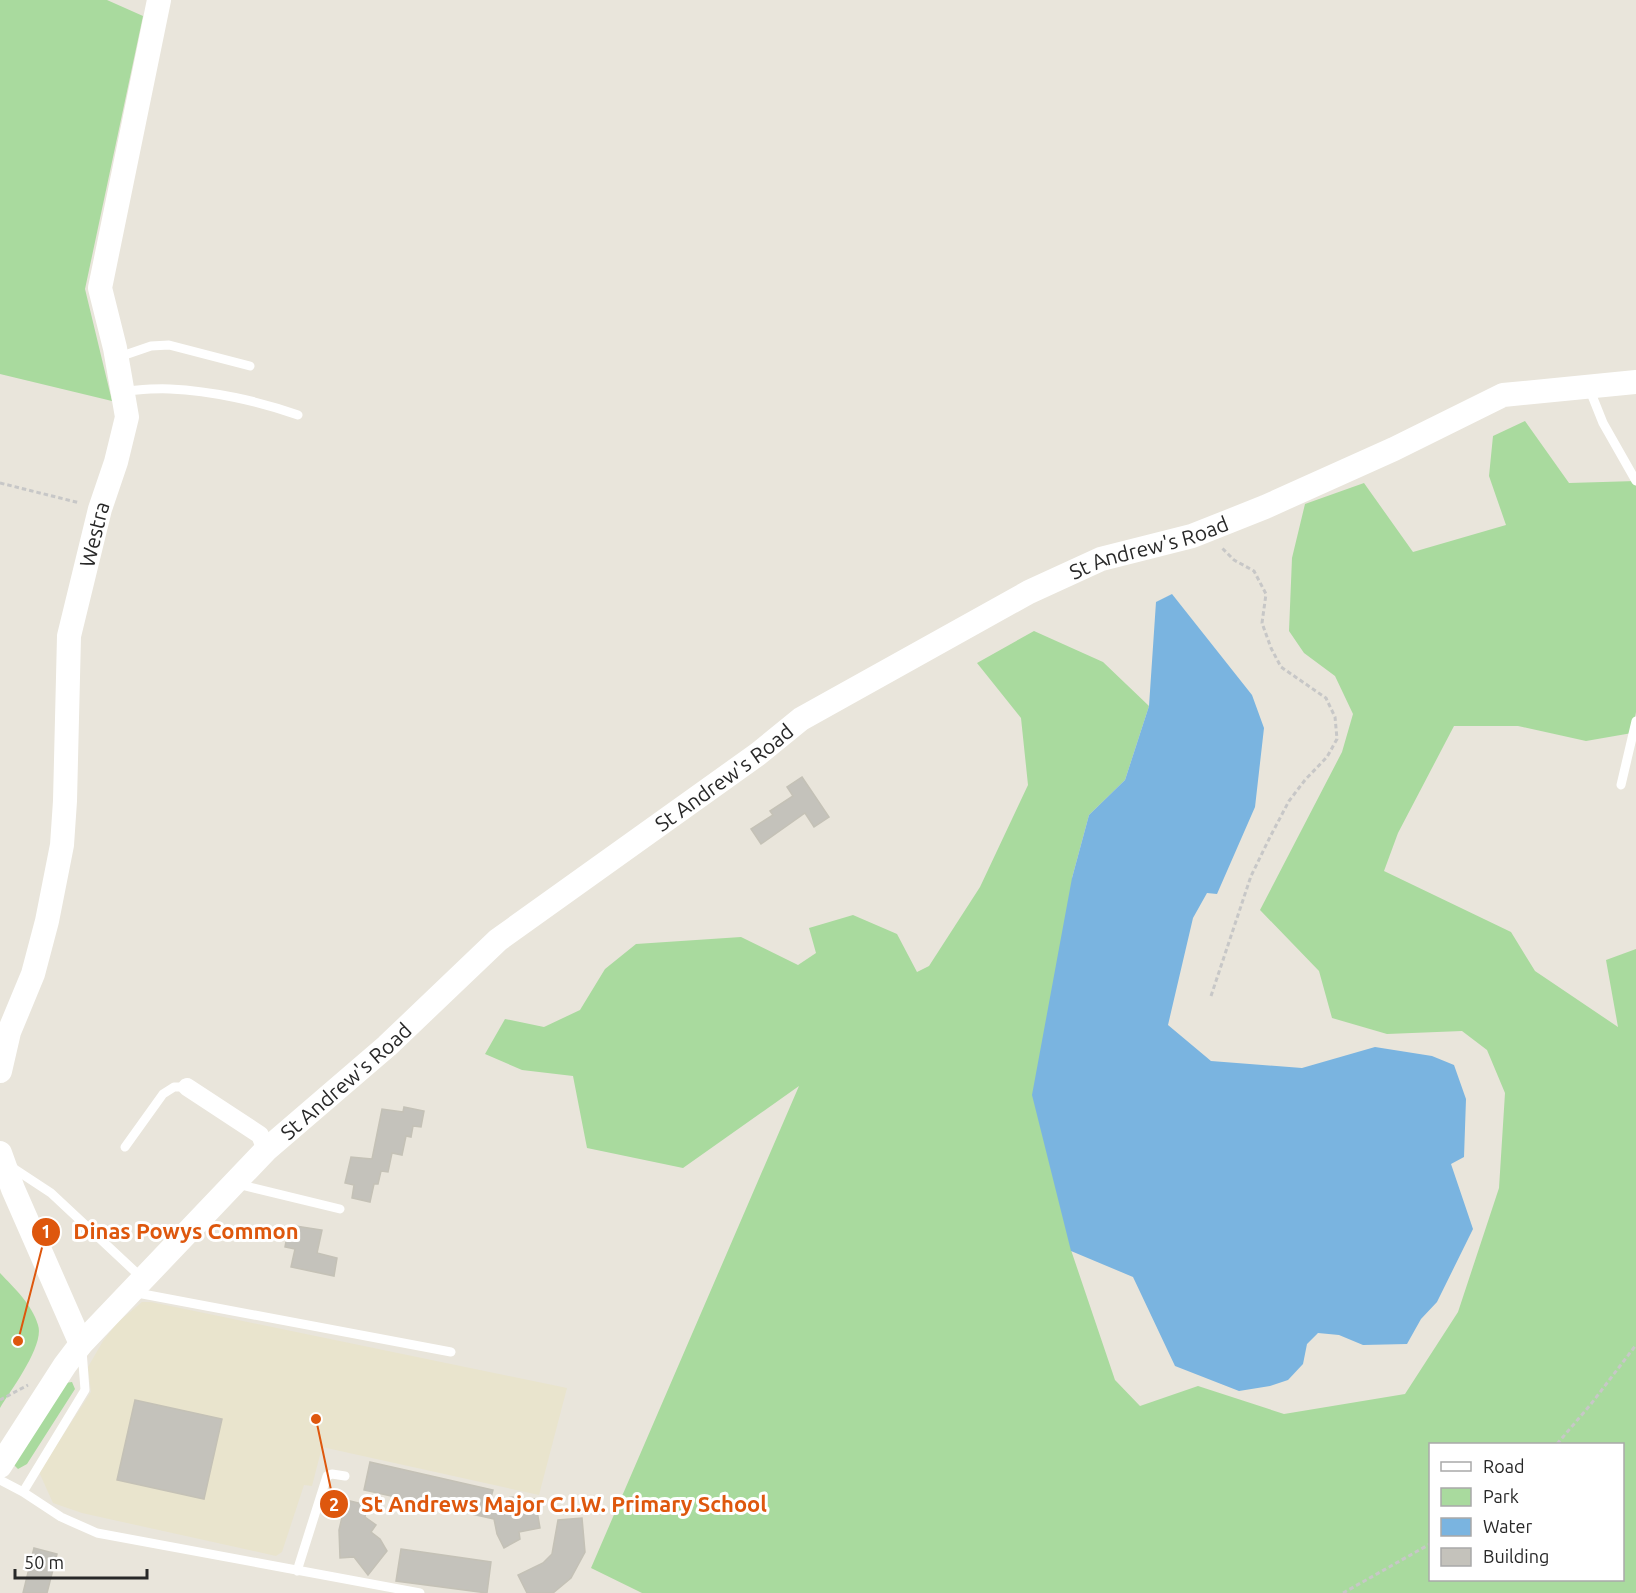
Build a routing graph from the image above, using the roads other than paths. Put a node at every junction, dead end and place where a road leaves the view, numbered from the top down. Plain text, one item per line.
1 (159, 0) edge
2 (116, 358) junction
3 (250, 366) dead end
4 (1636, 382) edge
5 (1588, 386) junction
6 (123, 391) junction
7 (298, 415) dead end
8 (1636, 481) edge
9 (1636, 721) edge
10 (1621, 785) dead end
11 (0, 1071) edge
12 (187, 1087) joint
13 (125, 1147) dead end
14 (266, 1150) junction
15 (1, 1157) edge
16 (234, 1184) junction
17 (339, 1209) dead end
18 (137, 1286) junction
19 (81, 1344) junction
20 (452, 1352) dead end
21 (0, 1466) edge
22 (345, 1476) dead end
23 (0, 1480) edge
24 (23, 1492) junction
25 (297, 1570) junction
26 (420, 1593) edge

1 - 2 street, Westra
2 - 3 lane
2 - 6 street, Westra
4 - 5 street, St Andrew's Road
5 - 8 lane
5 - 14 street, St Andrew's Road
6 - 7 lane
6 - 11 street, Westra
9 - 10 lane
12 - 13 lane
12 - 14 street
14 - 16 street, St Andrew's Road
15 - 18 lane
15 - 19 street
16 - 17 lane
16 - 18 street, St Andrew's Road
18 - 19 street, St Andrew's Road
18 - 20 lane
19 - 21 street, St Andrew's Road
19 - 24 lane
22 - 25 lane
23 - 24 lane
24 - 25 lane
25 - 26 lane

